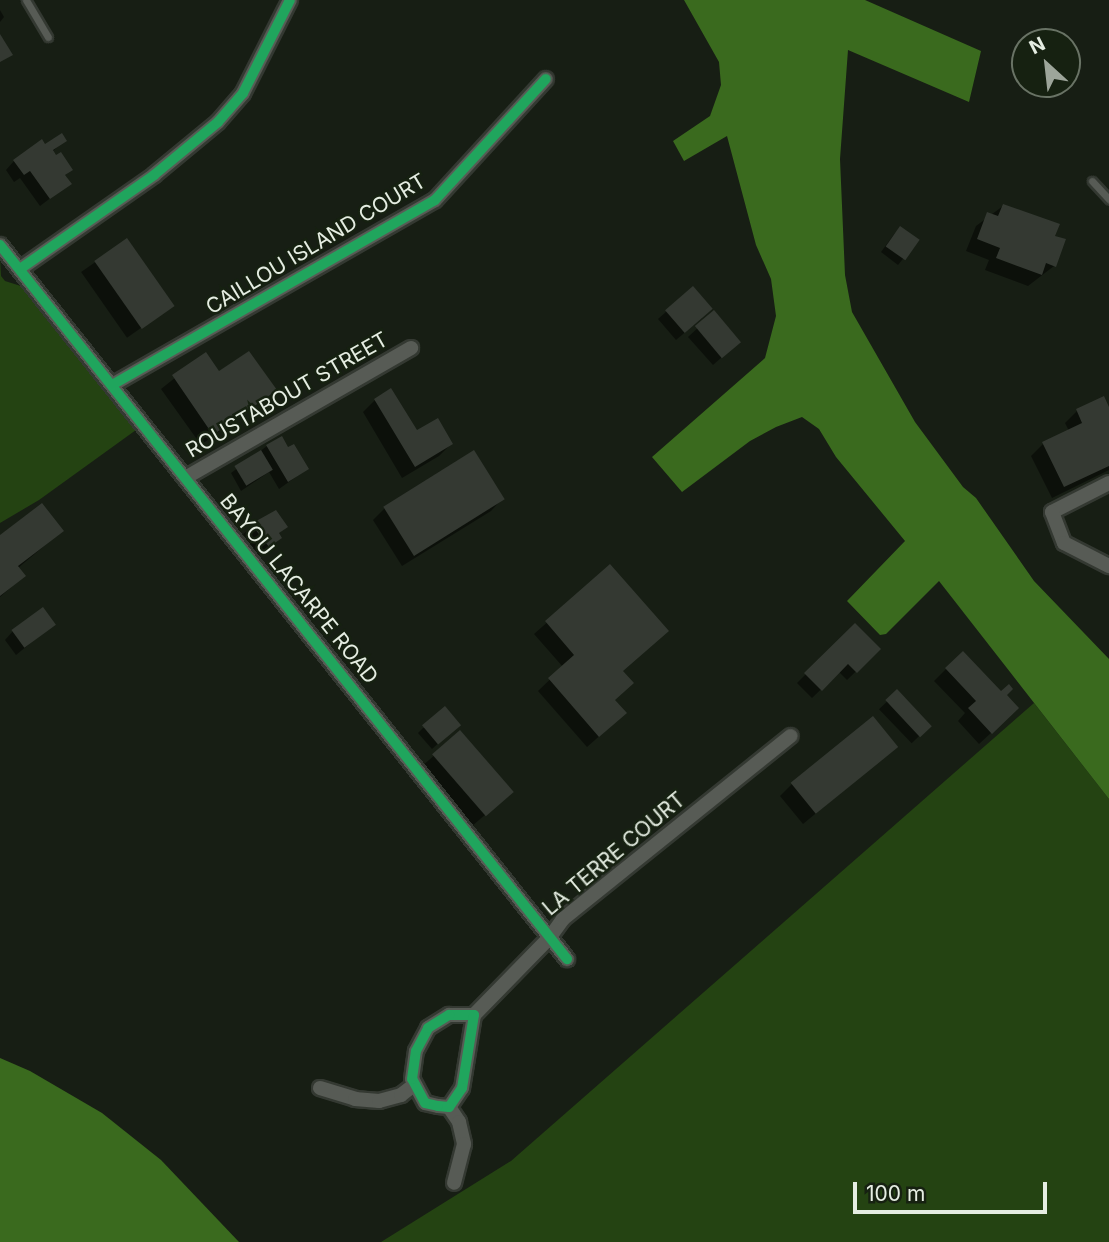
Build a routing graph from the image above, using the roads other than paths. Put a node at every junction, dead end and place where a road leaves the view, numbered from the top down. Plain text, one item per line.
1 (26, 0) edge
2 (290, 0) edge
3 (48, 37) dead end
4 (546, 79) dead end
5 (1092, 181) dead end
6 (1109, 200) edge
7 (0, 245) edge
8 (20, 269) junction
9 (411, 348) dead end
10 (112, 385) junction
11 (185, 478) junction
12 (1109, 483) edge
13 (1109, 566) edge
14 (791, 736) dead end
15 (550, 937) junction
16 (567, 959) dead end
17 (474, 1016) junction
18 (414, 1085) junction
19 (320, 1088) dead end
20 (449, 1107) junction
21 (454, 1183) dead end

1 - 3 lane
2 - 8 street
4 - 10 street, CAILLOU ISLAND COURT
5 - 6 lane
7 - 8 street, BAYOU LACARPE ROAD
8 - 10 street, BAYOU LACARPE ROAD
9 - 11 street, ROUSTABOUT STREET
10 - 11 street, BAYOU LACARPE ROAD
11 - 15 street, BAYOU LACARPE ROAD
12 - 13 street
14 - 15 street, LA TERRE COURT
15 - 16 street, BAYOU LACARPE ROAD
15 - 17 street, LA TERRE COURT
17 - 18 street
17 - 20 street
18 - 19 street
18 - 20 street
20 - 21 street

